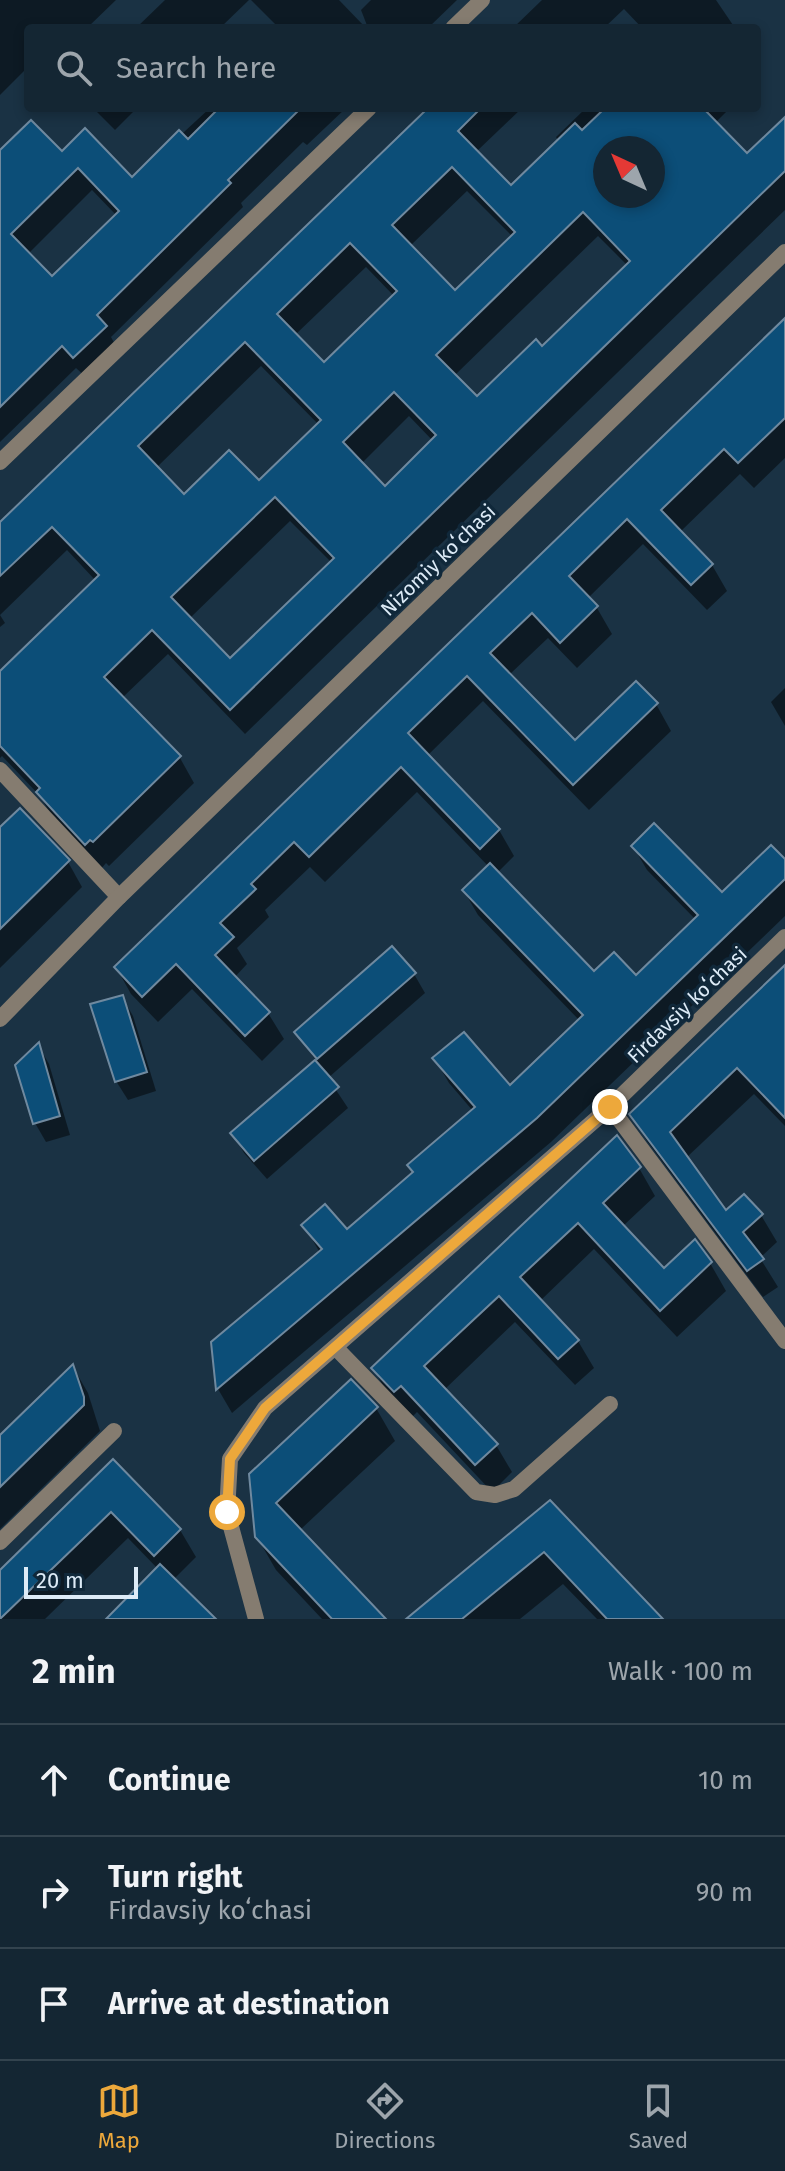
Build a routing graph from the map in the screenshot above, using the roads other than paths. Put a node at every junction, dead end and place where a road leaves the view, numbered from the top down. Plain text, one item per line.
1 (482, 0) edge
2 (457, 24) edge
3 (365, 112) edge
4 (785, 252) edge
5 (0, 462) edge
6 (0, 770) edge
7 (119, 897) junction
8 (785, 937) edge
9 (0, 1019) edge
10 (610, 1107) junction
11 (785, 1341) edge
12 (336, 1348) junction
13 (610, 1404) dead end
14 (114, 1431) dead end
15 (0, 1542) edge
16 (256, 1619) edge

1 - 2 street
3 - 5 street
4 - 7 street, Nizomiy koʻchasi
6 - 7 street
7 - 9 street, Nizomiy koʻchasi
8 - 10 street, Firdavsiy koʻchasi
10 - 11 street
10 - 12 street, Firdavsiy koʻchasi
12 - 13 street
12 - 16 street, Firdavsiy koʻchasi
14 - 15 street

